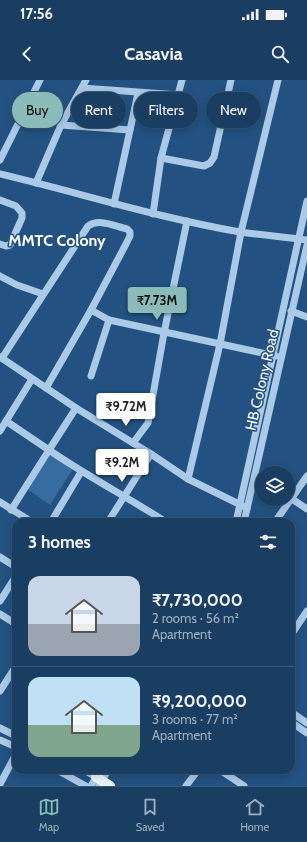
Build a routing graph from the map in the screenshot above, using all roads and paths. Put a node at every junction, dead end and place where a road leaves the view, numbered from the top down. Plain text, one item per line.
1 (40, 80) edge
2 (86, 80) edge
3 (182, 80) edge
4 (230, 80) edge
5 (278, 80) edge
6 (82, 88) junction
7 (180, 92) edge
8 (134, 93) edge
9 (134, 112) edge
10 (63, 123) edge
11 (63, 125) edge
12 (61, 128) edge
13 (170, 128) edge
14 (130, 130) junction
15 (162, 158) junction
16 (0, 160) edge
17 (0, 174) edge
18 (36, 182) junction
19 (0, 200) edge
20 (307, 201) edge
21 (114, 204) junction
22 (153, 214) junction
23 (187, 221) junction
24 (241, 232) junction
25 (299, 239) junction
26 (307, 240) edge
27 (0, 244) edge
28 (307, 245) edge
29 (0, 276) edge
30 (43, 294) junction
31 (91, 310) junction
32 (291, 311) junction
33 (307, 317) edge
34 (109, 320) junction
35 (164, 333) junction
36 (220, 344) junction
37 (272, 355) junction
38 (1, 357) edge
39 (280, 357) junction
40 (91, 376) dead end
41 (32, 379) junction
42 (46, 388) junction
43 (76, 408) junction
44 (6, 421) junction
45 (0, 431) edge
46 (133, 443) junction
47 (49, 450) junction
48 (151, 454) junction
49 (80, 472) junction
50 (307, 476) edge
51 (188, 479) junction
52 (295, 494) edge
53 (124, 496) junction
54 (295, 501) edge
55 (0, 502) edge
56 (287, 506) edge
57 (244, 507) junction
58 (307, 509) edge
59 (12, 510) junction
60 (25, 518) edge
61 (53, 518) edge
62 (110, 518) edge
63 (160, 518) edge
64 (238, 518) edge
65 (244, 518) edge
66 (278, 518) edge
67 (0, 557) edge
68 (12, 564) edge
69 (12, 582) edge
70 (0, 601) edge
71 (0, 614) edge
72 (306, 616) edge
73 (12, 622) edge
74 (295, 630) edge
75 (12, 672) edge
76 (0, 691) edge
77 (295, 715) edge
78 (307, 723) edge
79 (295, 725) edge
80 (0, 728) edge
81 (307, 733) edge
82 (12, 734) edge
83 (0, 740) edge
84 (12, 745) edge
85 (12, 762) edge
86 (64, 774) edge
87 (89, 774) edge
88 (195, 774) edge
89 (226, 774) edge
90 (99, 781) edge
91 (0, 784) edge
92 (86, 786) edge
93 (186, 786) edge
94 (244, 786) edge

1 - 16 street
2 - 6 street
3 - 7 street
4 - 15 street
5 - 24 street
6 - 8 street
6 - 10 street
9 - 14 street
11 - 14 street
12 - 18 street
13 - 15 street
14 - 21 street
15 - 22 street
17 - 18 street
18 - 21 street
19 - 27 street
20 - 25 street
21 - 22 street
22 - 23 street
23 - 24 street
23 - 35 street
24 - 25 street
24 - 36 street
25 - 26 street
25 - 37 street
28 - 32 street, HB Colony Road
29 - 30 street
30 - 31 street
30 - 38 street
31 - 34 street
31 - 42 street
32 - 33 street
32 - 39 street, HB Colony Road
34 - 35 street
34 - 40 street
35 - 36 street
35 - 46 street
36 - 37 street
36 - 51 street
37 - 39 street
37 - 57 street
38 - 41 street
39 - 57 street, HB Colony Road
41 - 42 street
41 - 44 street
42 - 43 street
43 - 46 street
43 - 47 street
44 - 45 street
44 - 47 street
46 - 48 street
47 - 49 street
47 - 59 street
48 - 51 street
48 - 53 street
49 - 53 street
49 - 61 street
50 - 52 street
51 - 57 street
53 - 62 street
53 - 63 street
54 - 58 street
55 - 59 street
56 - 66 street
57 - 64 street
57 - 65 street, HB Colony Road
59 - 60 street
67 - 68 street
69 - 70 street
71 - 73 street
72 - 74 street
75 - 76 street
77 - 78 street
79 - 81 street
80 - 82 street
83 - 84 street
85 - 91 street
86 - 92 street
87 - 90 street
88 - 93 street
89 - 94 street

